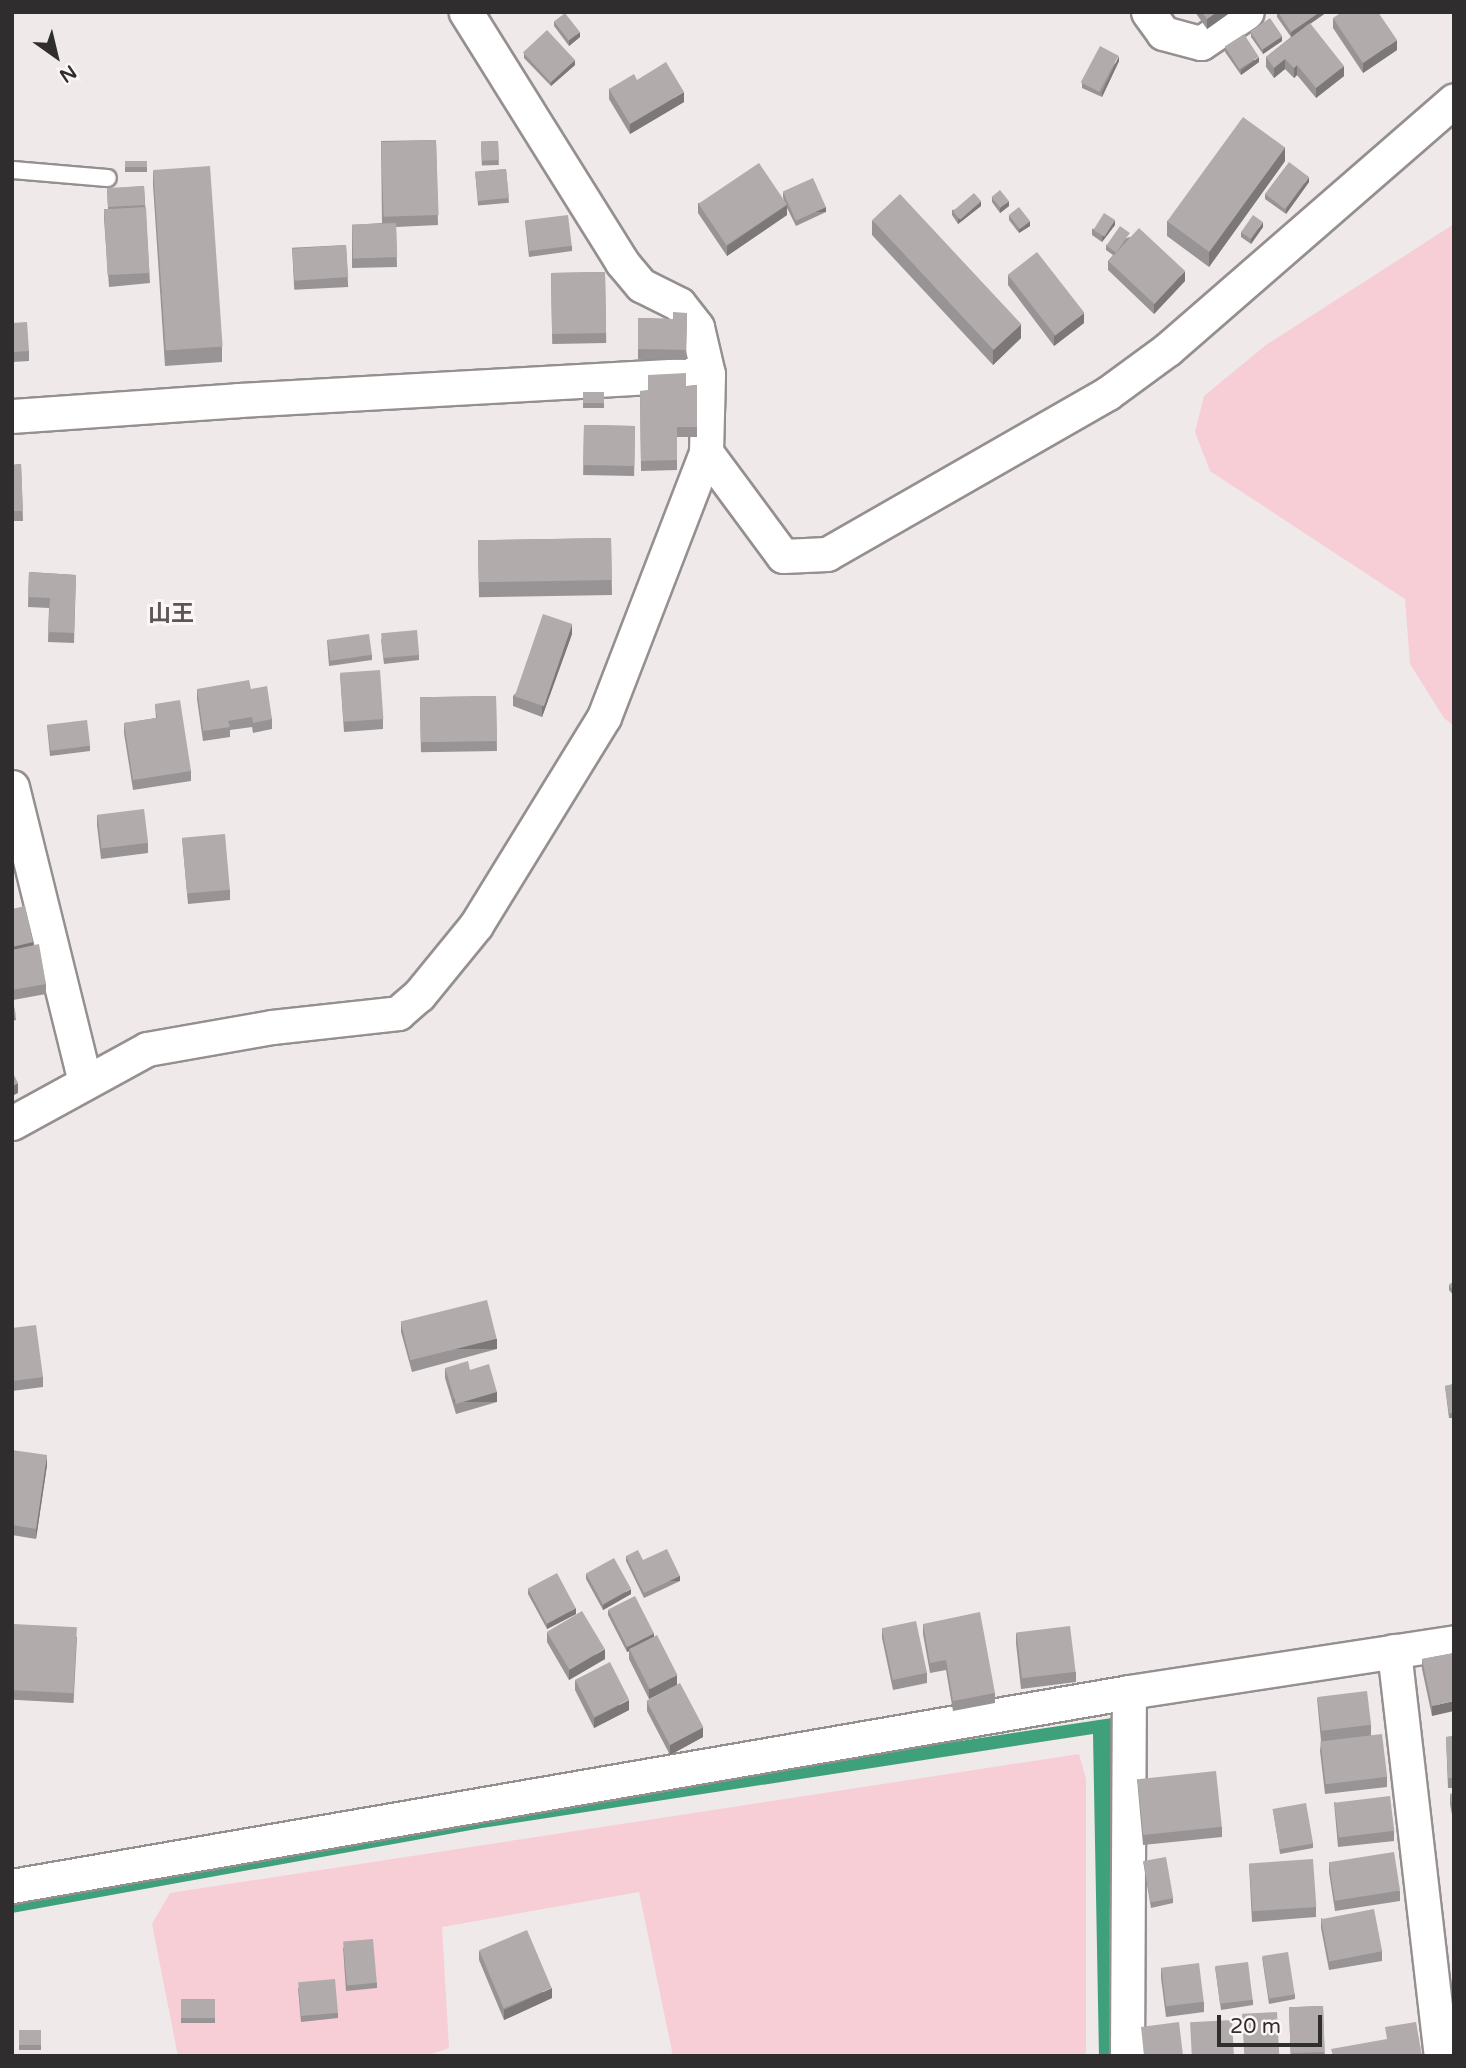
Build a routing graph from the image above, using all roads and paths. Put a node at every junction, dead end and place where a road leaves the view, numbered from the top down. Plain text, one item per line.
1 (466, 12) edge
2 (1148, 12) edge
3 (1247, 12) edge
4 (1454, 100) edge
5 (12, 170) edge
6 (108, 178) dead end
7 (708, 374) junction
8 (12, 416) edge
9 (706, 452) junction
10 (12, 787) edge
11 (85, 1081) junction
12 (12, 1123) edge
13 (1454, 1642) edge
14 (1394, 1651) junction
15 (1129, 1692) junction
16 (12, 1886) edge
17 (1127, 2056) edge
18 (1441, 2056) edge

1 - 7 street
2 - 3 street
4 - 9 street
5 - 6 lane
7 - 8 street
7 - 9 street
9 - 11 street
10 - 11 street
11 - 12 street
13 - 14 street
14 - 15 street
14 - 18 street
15 - 16 street
15 - 17 street

